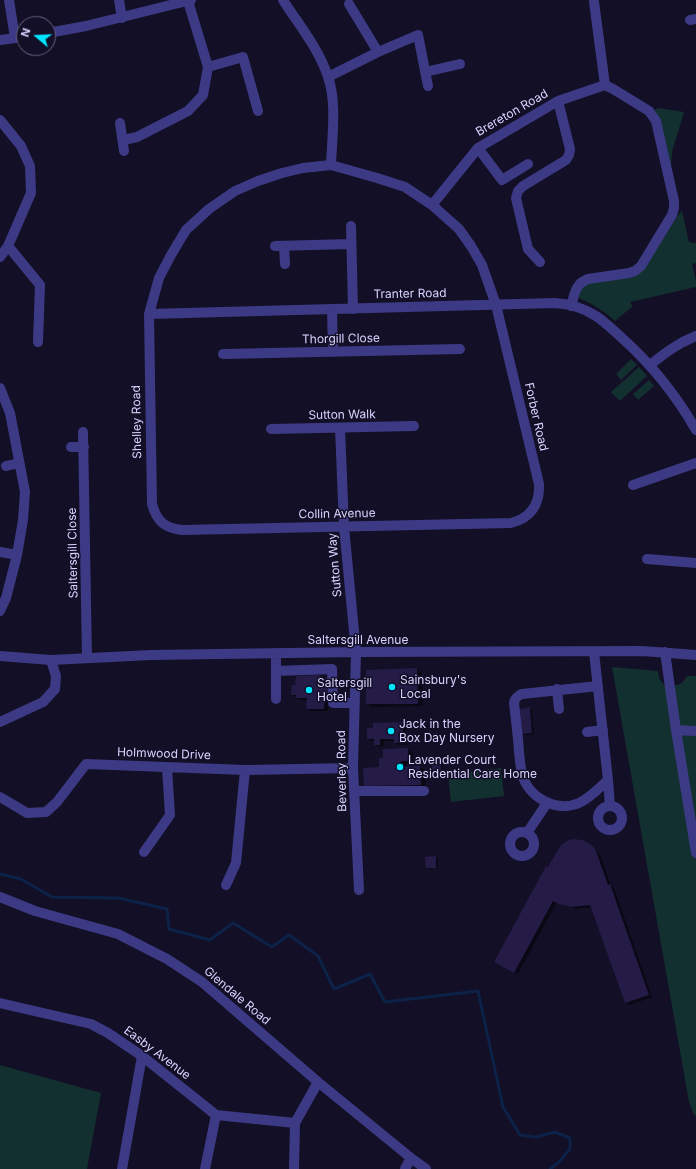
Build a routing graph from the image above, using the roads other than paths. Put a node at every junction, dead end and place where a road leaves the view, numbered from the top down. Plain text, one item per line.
1 (9, 0) edge
2 (119, 0) edge
3 (190, 0) edge
4 (283, 0) edge
5 (594, 2) dead end
6 (349, 4) dead end
7 (122, 18) junction
8 (16, 26) edge
9 (56, 32) edge
10 (16, 37) edge
11 (0, 40) edge
12 (378, 52) junction
13 (460, 64) dead end
14 (208, 67) junction
15 (425, 72) junction
16 (328, 77) junction
17 (605, 85) junction
18 (428, 86) dead end
19 (558, 101) junction
20 (258, 111) dead end
21 (0, 120) edge
22 (120, 123) dead end
23 (4, 131) edge
24 (123, 140) junction
25 (478, 148) junction
26 (124, 151) dead end
27 (528, 164) dead end
28 (331, 165) junction
29 (432, 205) junction
30 (351, 226) dead end
31 (351, 244) junction
32 (8, 246) junction
33 (0, 257) edge
34 (540, 262) dead end
35 (285, 264) dead end
36 (496, 305) junction
37 (571, 306) junction
38 (332, 309) junction
39 (353, 309) junction
40 (149, 314) junction
41 (696, 336) edge
42 (38, 342) dead end
43 (460, 349) dead end
44 (333, 352) junction
45 (223, 354) dead end
46 (650, 365) junction
47 (0, 388) edge
48 (414, 426) dead end
49 (340, 428) junction
50 (271, 429) dead end
51 (696, 430) edge
52 (83, 432) dead end
53 (71, 447) dead end
54 (84, 447) junction
55 (19, 463) junction
56 (696, 463) edge
57 (6, 466) dead end
58 (633, 485) dead end
59 (511, 523) joint
60 (164, 525) joint
61 (344, 527) junction
62 (0, 552) edge
63 (17, 555) junction
64 (647, 559) dead end
65 (696, 563) edge
66 (0, 611) edge
67 (356, 652) junction
68 (594, 652) junction
69 (666, 652) junction
70 (276, 653) junction
71 (696, 655) edge
72 (0, 657) edge
73 (88, 658) junction
74 (51, 660) junction
75 (276, 670) junction
76 (598, 686) junction
77 (557, 690) junction
78 (276, 699) dead end
79 (355, 703) junction
80 (559, 709) dead end
81 (0, 722) edge
82 (603, 730) junction
83 (676, 730) junction
84 (696, 731) edge
85 (587, 732) dead end
86 (167, 768) junction
87 (353, 768) junction
88 (245, 770) junction
89 (608, 780) junction
90 (354, 791) junction
91 (424, 791) dead end
92 (0, 798) edge
93 (547, 803) junction
94 (610, 806) dead end
95 (527, 833) dead end
96 (144, 852) dead end
97 (696, 853) edge
98 (226, 885) dead end
99 (359, 890) dead end
100 (0, 897) edge
101 (0, 1003) edge
102 (142, 1056) junction
103 (318, 1082) junction
104 (216, 1115) junction
105 (295, 1123) junction
106 (411, 1158) junction
107 (122, 1169) edge
108 (205, 1169) edge
109 (294, 1169) edge
110 (405, 1169) edge
111 (426, 1169) edge

1 - 8 street
2 - 7 street
3 - 7 street
3 - 14 street
4 - 16 street
5 - 17 street
6 - 12 street
7 - 9 street
10 - 11 street
12 - 15 street
12 - 16 street
13 - 15 street
14 - 20 street
14 - 24 street
15 - 18 street
16 - 28 street
17 - 19 street, Brereton Road
17 - 37 street
19 - 25 street, Brereton Road
19 - 34 street
21 - 23 street
22 - 24 street
23 - 32 street
24 - 26 street
25 - 27 street
25 - 29 street, Brereton Road
28 - 29 street, Forber Road
28 - 40 street, Shelley Road
29 - 36 street, Forber Road
30 - 31 street
31 - 35 street
31 - 39 street
32 - 33 street
32 - 42 street
36 - 37 street, Tranter Road
36 - 39 street, Tranter Road
36 - 59 street, Forber Road
37 - 46 street, Tranter Road
38 - 39 street, Tranter Road
38 - 40 street, Tranter Road
38 - 44 street
40 - 60 street, Shelley Road
41 - 46 street
43 - 44 street, Thorgill Close
44 - 45 street, Thorgill Close
46 - 51 street, Tranter Road
47 - 55 street
48 - 49 street, Sutton Walk
49 - 50 street, Sutton Walk
49 - 61 street, Sutton Way
52 - 54 street, Saltersgill Close
53 - 54 street
54 - 73 street, Saltersgill Close
55 - 57 street
55 - 63 street
56 - 58 street
59 - 61 street, Collin Avenue
60 - 61 street, Collin Avenue
61 - 67 street, Sutton Way
62 - 63 street
63 - 66 street
64 - 65 street
67 - 68 street, Saltersgill Avenue
67 - 70 street, Saltersgill Avenue
67 - 79 street, Beverley Road
68 - 69 street, Saltersgill Avenue
68 - 76 street
69 - 71 street, Saltersgill Avenue
69 - 83 street
70 - 73 street, Saltersgill Avenue
70 - 75 street
72 - 74 street, Saltersgill Avenue
73 - 74 street, Saltersgill Avenue
74 - 81 street
75 - 78 street
75 - 79 street
76 - 77 street
76 - 82 street
77 - 80 street
77 - 93 street
79 - 87 street, Beverley Road
82 - 85 street
82 - 89 street
83 - 84 street
83 - 97 street
86 - 88 street, Holmwood Drive
86 - 92 street, Holmwood Drive
86 - 96 street
87 - 88 street, Holmwood Drive
87 - 90 street, Beverley Road
88 - 98 street
89 - 93 street
89 - 94 street
90 - 91 street
90 - 99 street, Beverley Road
93 - 95 street
100 - 103 street, Glendale Road
101 - 102 street, Easby Avenue
102 - 104 street, Easby Avenue
102 - 107 street
103 - 105 street
103 - 106 street, Glendale Road
104 - 105 street
104 - 108 street
105 - 109 street
106 - 110 street
106 - 111 street, Glendale Road

